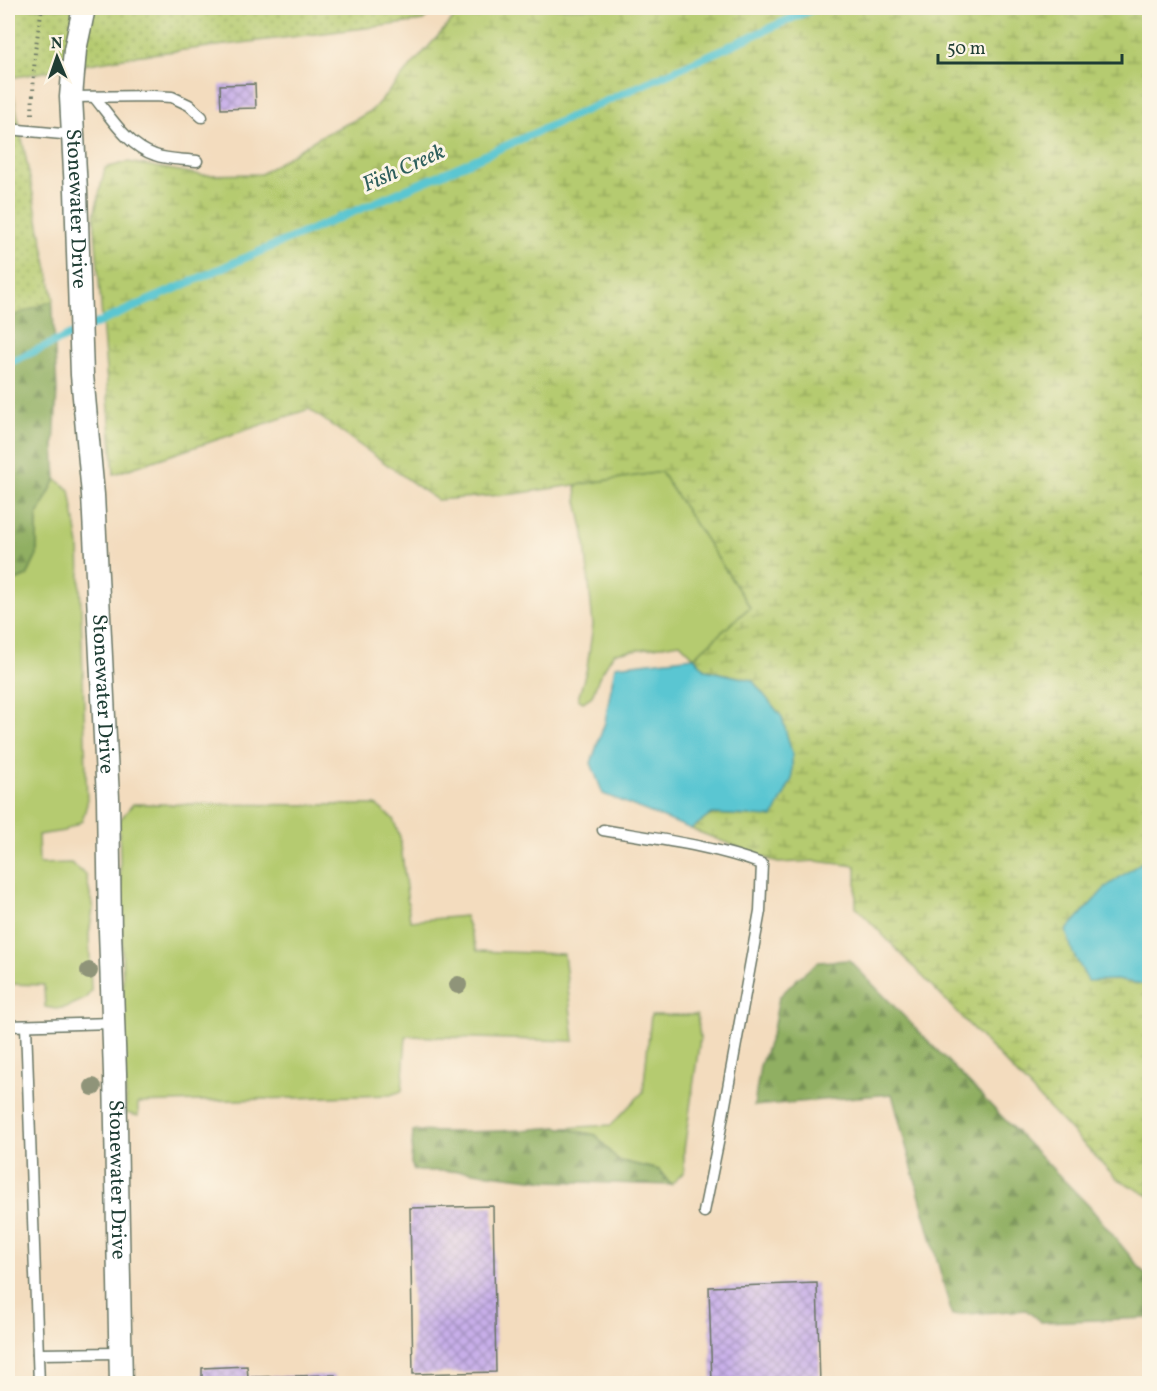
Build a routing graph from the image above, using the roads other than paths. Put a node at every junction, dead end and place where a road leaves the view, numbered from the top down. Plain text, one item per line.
1 (84, 8) edge
2 (71, 97) junction
3 (95, 98) junction
4 (202, 117) dead end
5 (8, 129) edge
6 (73, 135) junction
7 (197, 161) dead end
8 (603, 830) dead end
9 (113, 1023) junction
10 (8, 1026) edge
11 (26, 1026) junction
12 (704, 1212) dead end
13 (120, 1353) junction
14 (38, 1354) junction
15 (39, 1383) edge
16 (121, 1383) edge

1 - 2 street, Stonewater Drive
2 - 3 lane
2 - 6 street, Stonewater Drive
3 - 4 lane
3 - 7 lane
5 - 6 lane
6 - 9 street, Stonewater Drive
8 - 12 lane
9 - 11 lane
9 - 13 street, Stonewater Drive
10 - 11 lane
11 - 14 lane
13 - 14 lane
13 - 16 street, Stonewater Drive
14 - 15 lane

